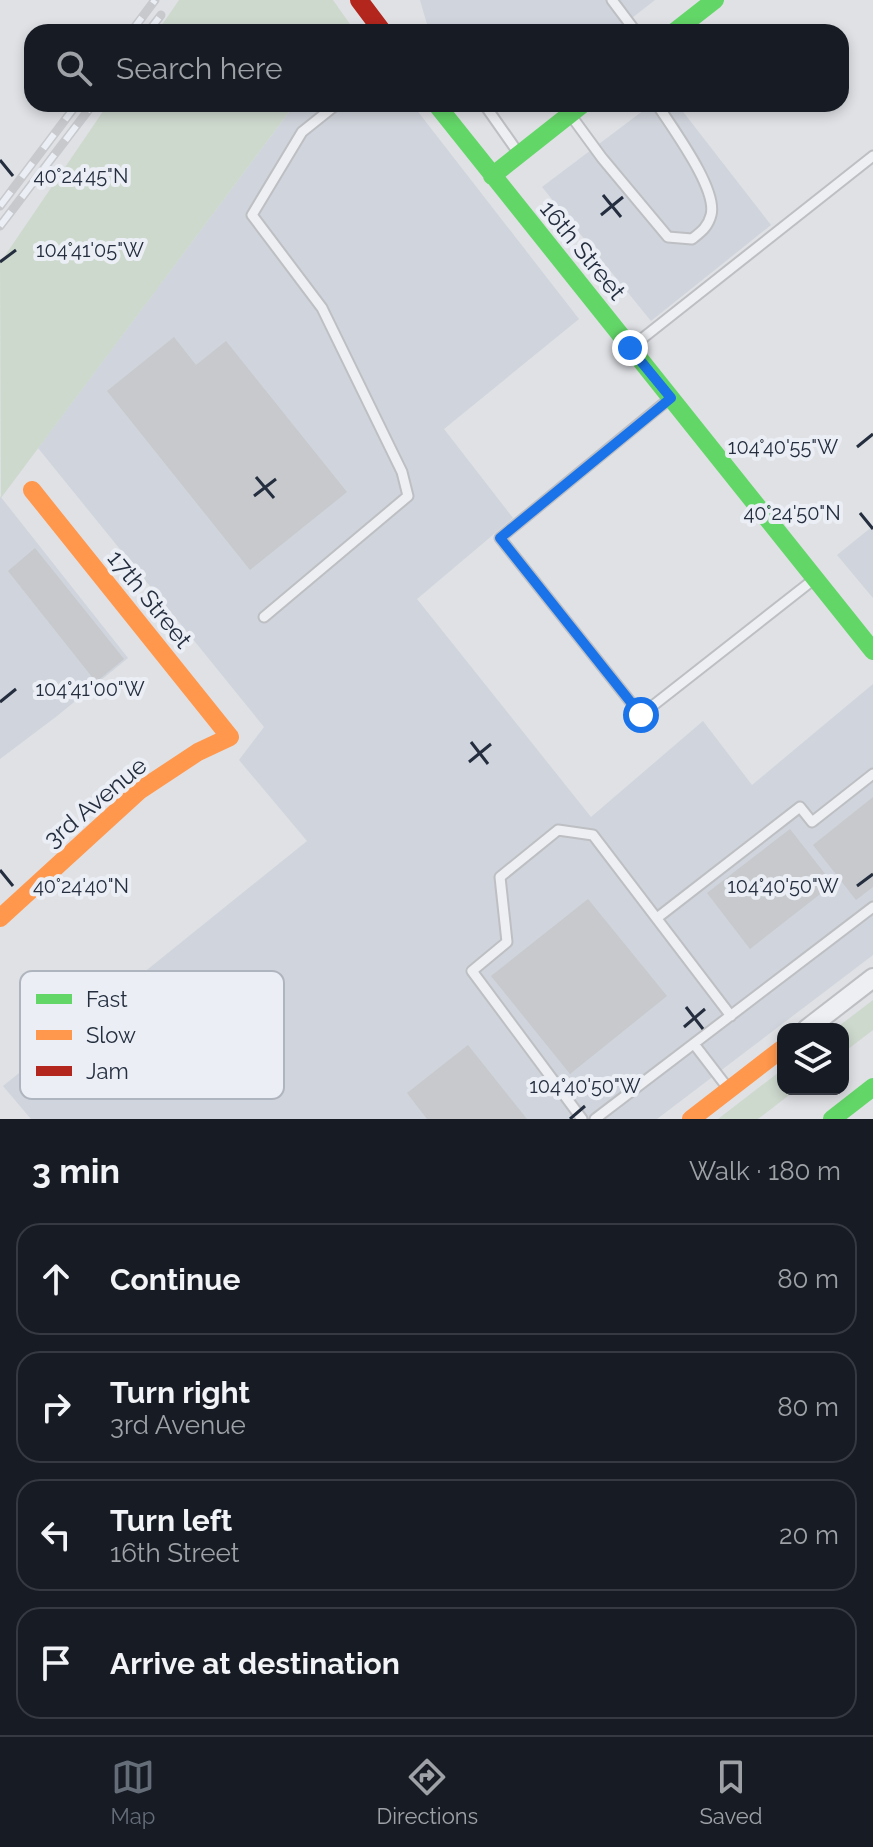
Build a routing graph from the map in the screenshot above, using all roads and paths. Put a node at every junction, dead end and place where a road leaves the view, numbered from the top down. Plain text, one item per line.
1 (359, 0) edge
2 (612, 0) edge
3 (715, 0) edge
4 (377, 24) edge
5 (630, 24) edge
6 (684, 24) edge
7 (327, 112) edge
8 (442, 112) edge
9 (490, 112) edge
10 (572, 112) edge
11 (578, 112) edge
12 (662, 112) edge
13 (519, 154) junction
14 (873, 156) edge
15 (492, 176) junction
16 (630, 348) junction
17 (671, 398) junction
18 (32, 490) dead end
19 (816, 578) junction
20 (264, 617) dead end
21 (873, 651) edge
22 (230, 737) joint
23 (873, 774) edge
24 (871, 912) edge
25 (0, 918) edge
26 (657, 918) junction
27 (873, 978) edge
28 (731, 1016) junction
29 (815, 1023) edge
30 (694, 1044) junction
31 (777, 1053) edge
32 (873, 1087) edge
33 (729, 1089) junction
34 (582, 1119) edge
35 (595, 1119) edge
36 (691, 1119) edge
37 (832, 1119) edge

1 - 4 main road
2 - 5 lane
3 - 6 main road
7 - 20 lane
8 - 15 main road, 16th Street
9 - 13 lane
10 - 13 main road
11 - 12 lane
13 - 15 main road
14 - 16 lane
15 - 16 main road, 16th Street
16 - 17 main road, 16th Street
17 - 19 main road, 16th Street
17 - 19 lane
18 - 22 main road, 17th Street
19 - 21 main road, 16th Street
22 - 25 main road, 3rd Avenue
23 - 26 lane
24 - 28 lane
26 - 28 lane
26 - 34 lane
27 - 29 street
28 - 30 lane
30 - 33 lane
30 - 35 lane
31 - 33 main road
32 - 37 main road
33 - 36 main road

